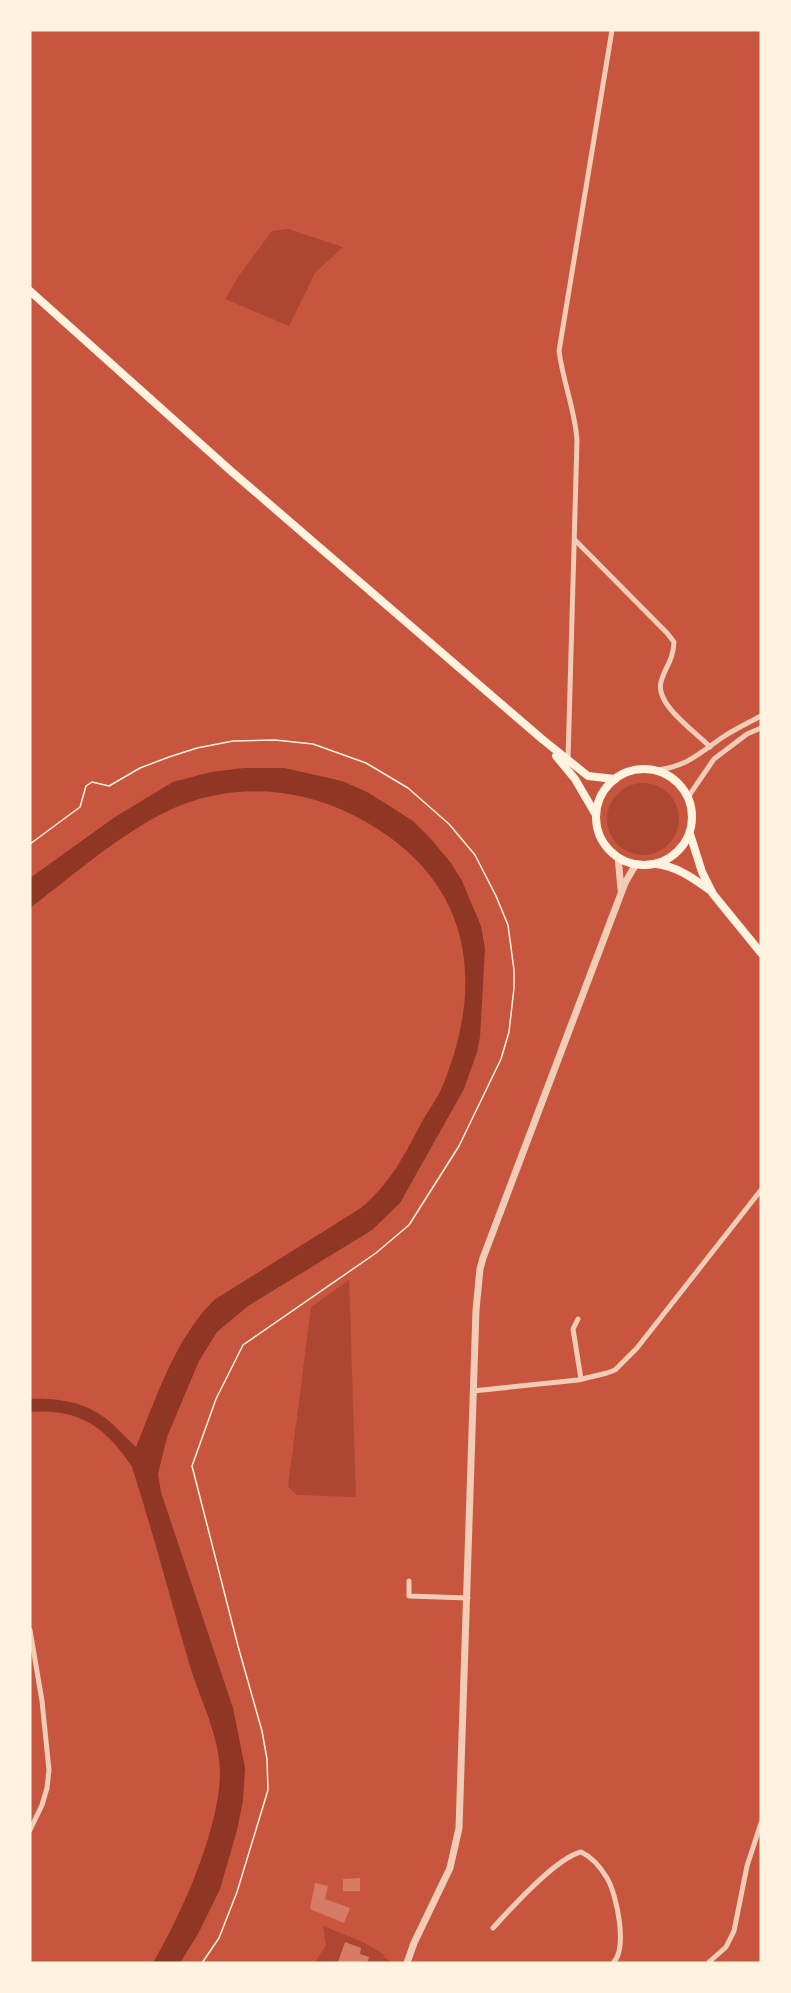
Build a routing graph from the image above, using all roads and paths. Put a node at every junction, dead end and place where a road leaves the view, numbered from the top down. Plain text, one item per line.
1 (612, 30) edge
2 (30, 291) edge
3 (575, 540) junction
4 (761, 716) edge
5 (761, 728) edge
6 (542, 740) junction
7 (710, 747) junction
8 (568, 761) junction
9 (655, 770) junction
10 (615, 779) junction
11 (688, 797) junction
12 (596, 815) junction
13 (690, 834) junction
14 (30, 844) edge
15 (618, 858) junction
16 (636, 864) junction
17 (654, 864) junction
18 (713, 894) junction
19 (620, 897) junction
20 (761, 953) edge
21 (761, 1190) edge
22 (578, 1319) dead end
23 (581, 1379) junction
24 (473, 1391) junction
25 (409, 1581) dead end
26 (468, 1598) junction
27 (30, 1630) edge
28 (761, 1823) edge
29 (30, 1830) edge
30 (493, 1928) dead end
31 (202, 1963) edge
32 (407, 1963) edge
33 (613, 1963) edge
34 (708, 1963) edge

1 - 3 street
2 - 6 main road
3 - 7 street
3 - 8 street
4 - 7 street
5 - 11 street
6 - 8 main road
6 - 12 main road
7 - 9 street
8 - 10 main road
9 - 10 main road
9 - 11 main road
10 - 12 main road
11 - 13 main road
12 - 15 main road
13 - 17 main road
13 - 18 main road
14 - 31 path
15 - 16 main road
15 - 19 street
16 - 17 main road
16 - 19 street
17 - 18 main road
18 - 20 main road
19 - 24 street
21 - 23 street
22 - 23 street
23 - 24 street
24 - 26 street
25 - 26 street
26 - 32 street
27 - 29 street
28 - 34 street
30 - 33 street

